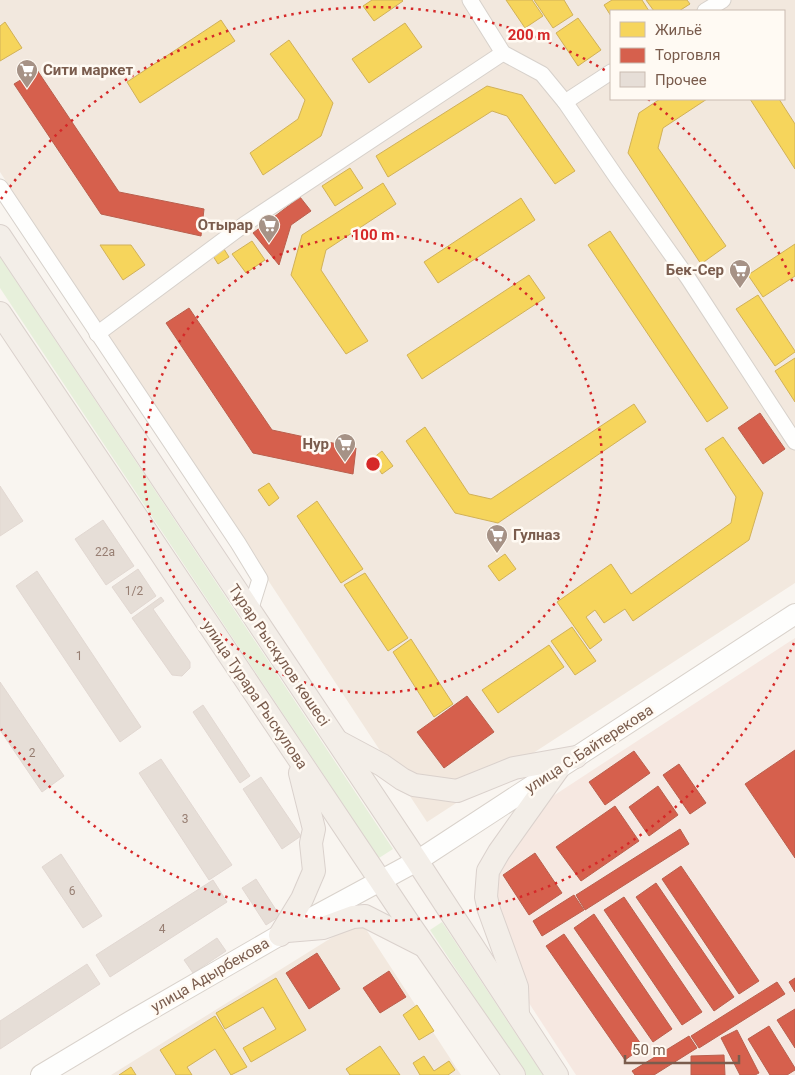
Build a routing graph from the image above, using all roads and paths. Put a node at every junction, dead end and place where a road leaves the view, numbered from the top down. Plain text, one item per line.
1 (470, 0) edge
2 (723, 0) edge
3 (707, 10) edge
4 (503, 53) junction
5 (610, 73) edge
6 (565, 102) junction
7 (0, 187) edge
8 (0, 236) edge
9 (0, 313) edge
10 (97, 334) junction
11 (795, 442) edge
12 (250, 611) junction
13 (795, 614) edge
14 (337, 741) junction
15 (296, 755) junction
16 (567, 763) junction
17 (416, 861) junction
18 (381, 881) junction
19 (283, 933) junction
20 (426, 947) junction
21 (518, 1016) junction
22 (41, 1075) edge
23 (514, 1075) edge
24 (556, 1075) edge

1 - 4 street
2 - 3 street
4 - 6 street
4 - 10 street
5 - 6 street
6 - 11 street
7 - 10 street
8 - 12 main road, Тұрар Рыскұлов көшесі
9 - 15 main road, улица Турара Рыскулова
10 - 12 street
12 - 14 main road, Тұрар Рыскұлов көшесі
13 - 16 main road, улица С.Байтерекова
14 - 16 main road
14 - 17 main road, Тұрар Рыскұлов көшесі
15 - 18 main road, улица Турара Рыскулова
15 - 19 main road
16 - 17 main road, улица С.Байтерекова
16 - 21 main road
17 - 18 main road, улица С.Байтерекова
17 - 21 main road, Тұрар Рыскұлов көшесі
18 - 19 main road, улица Адырбекова
18 - 20 main road, улица Турара Рыскулова
19 - 20 main road
19 - 22 main road, улица Адырбекова
20 - 23 main road, улица Турара Рыскулова
21 - 24 main road, Тұрар Рыскұлов көшесі

